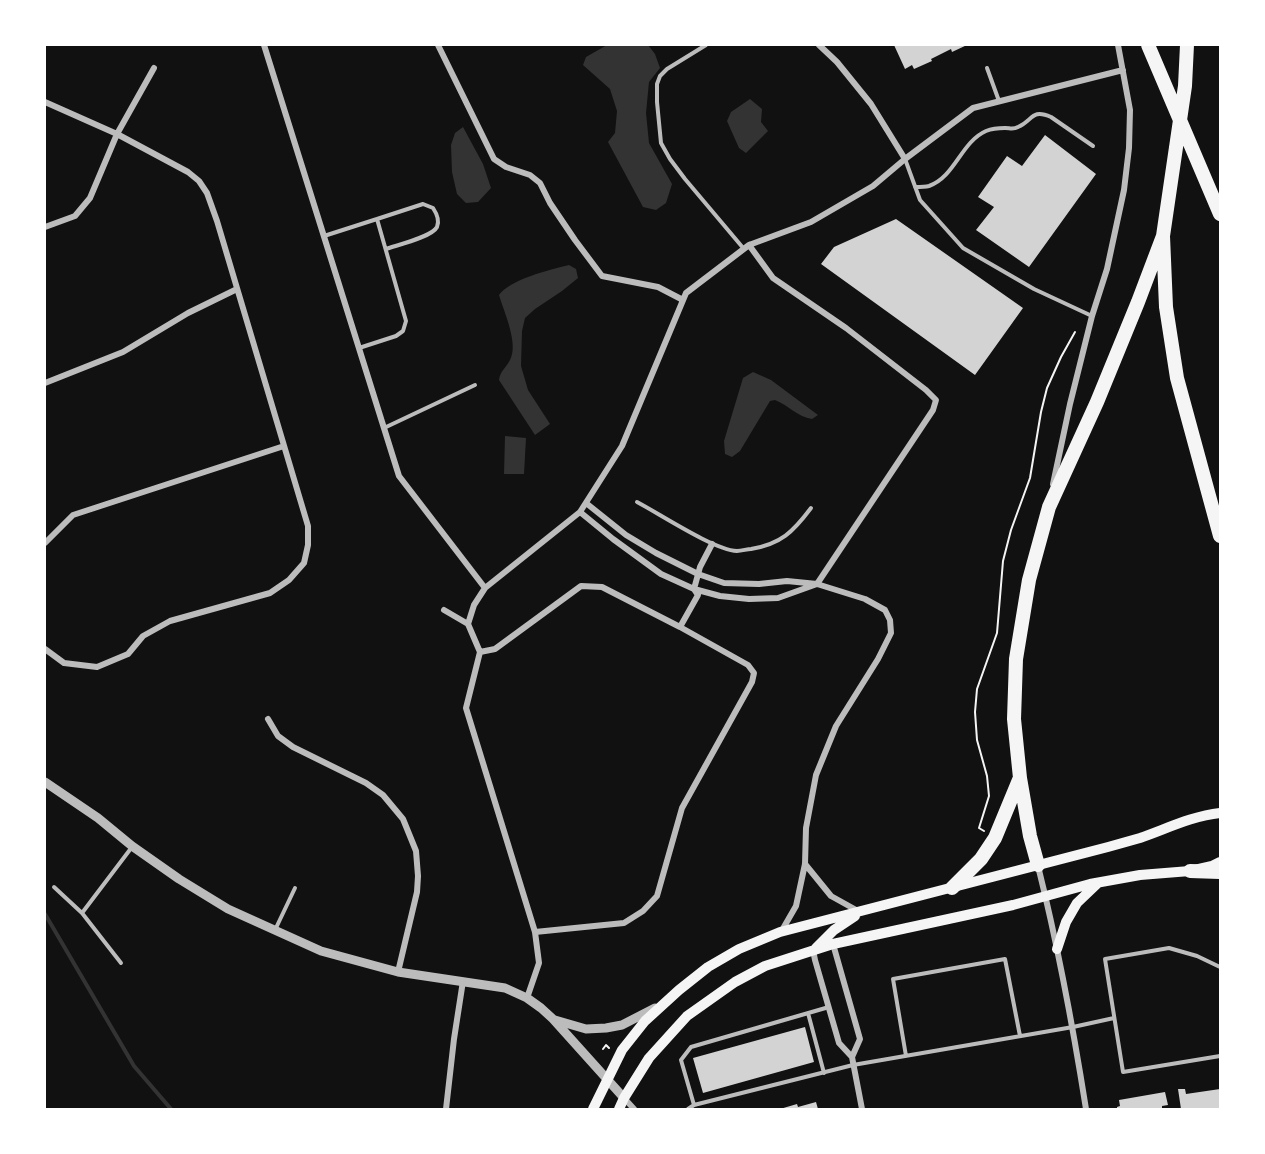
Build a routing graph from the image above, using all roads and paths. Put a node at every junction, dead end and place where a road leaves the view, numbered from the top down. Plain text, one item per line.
1 (264, 45) edge
2 (438, 45) edge
3 (706, 45) edge
4 (819, 45) edge
5 (1118, 45) edge
6 (1148, 45) edge
7 (1187, 45) edge
8 (154, 68) dead end
9 (987, 68) dead end
10 (1123, 70) junction
11 (45, 102) edge
12 (999, 102) junction
13 (117, 134) junction
14 (1093, 146) dead end
15 (905, 159) junction
16 (915, 188) junction
17 (1220, 214) edge
18 (377, 219) junction
19 (45, 227) edge
20 (324, 236) junction
21 (1163, 236) junction
22 (746, 247) junction
23 (386, 249) junction
24 (237, 289) junction
25 (683, 300) junction
26 (1092, 316) junction
27 (1075, 332) dead end
28 (359, 348) junction
29 (45, 383) edge
30 (475, 385) dead end
31 (384, 428) junction
32 (284, 446) junction
33 (637, 502) dead end
34 (586, 503) junction
35 (1049, 507) junction
36 (810, 508) dead end
37 (580, 512) junction
38 (1220, 536) edge
39 (45, 543) edge
40 (712, 544) junction
41 (698, 574) junction
42 (817, 584) junction
43 (484, 588) junction
44 (694, 589) junction
45 (444, 610) dead end
46 (468, 624) junction
47 (680, 627) junction
48 (45, 649) edge
49 (480, 651) junction
50 (268, 719) dead end
51 (1020, 778) junction
52 (45, 782) edge
53 (1220, 813) edge
54 (985, 832) dead end
55 (132, 846) junction
56 (1220, 862) edge
57 (805, 864) junction
58 (1038, 865) junction
59 (1190, 871) junction
60 (1220, 872) edge
61 (1098, 882) junction
62 (54, 887) dead end
63 (296, 888) dead end
64 (952, 888) junction
65 (1046, 897) junction
66 (860, 912) junction
67 (82, 913) junction
68 (275, 931) junction
69 (535, 932) junction
70 (780, 932) junction
71 (833, 944) junction
72 (1057, 949) junction
73 (813, 950) junction
74 (121, 963) dead end
75 (1220, 967) edge
76 (399, 972) junction
77 (463, 981) junction
78 (527, 998) junction
79 (666, 1002) junction
80 (829, 1007) junction
81 (808, 1013) junction
82 (1114, 1018) junction
83 (553, 1019) junction
84 (1073, 1027) junction
85 (1020, 1036) junction
86 (603, 1049) dead end
87 (610, 1050) dead end
88 (906, 1056) junction
89 (1220, 1056) edge
90 (852, 1057) junction
91 (853, 1065) junction
92 (824, 1072) junction
93 (608, 1080) junction
94 (624, 1098) junction
95 (694, 1105) junction
96 (446, 1109) edge
97 (593, 1109) edge
98 (619, 1109) edge
99 (634, 1109) edge
100 (688, 1109) edge
101 (862, 1109) edge
102 (1086, 1109) edge

1 - 20 street
2 - 25 street
3 - 22 lane
4 - 15 street
5 - 10 street
6 - 17 highway
7 - 21 highway
8 - 13 street
9 - 12 lane
10 - 12 street
10 - 26 street
11 - 13 street
12 - 15 street
13 - 19 street
13 - 24 street
14 - 16 lane
15 - 16 lane
15 - 22 street
16 - 26 lane
18 - 20 lane
18 - 23 lane
18 - 23 lane
20 - 28 street
21 - 35 highway
21 - 38 highway
22 - 25 street
22 - 42 street
23 - 28 lane
24 - 29 street
24 - 32 street
25 - 34 street
26 - 35 street
27 - 54 path
28 - 31 street
30 - 31 lane
31 - 43 street
32 - 39 street
32 - 48 street
33 - 40 lane
34 - 37 street
34 - 41 street
35 - 51 highway
36 - 40 lane
37 - 43 street
37 - 44 street
40 - 41 street
41 - 42 street
41 - 44 street
42 - 44 street
42 - 57 street
43 - 46 street
44 - 47 street
45 - 46 street
46 - 49 street
47 - 49 street
47 - 69 street
49 - 69 street
50 - 76 street
51 - 58 highway
51 - 64 highway
52 - 55 street
53 - 58 main road
55 - 67 lane
55 - 68 street
56 - 59 main road
57 - 66 street
57 - 70 street
58 - 64 main road
58 - 65 street
59 - 60 highway
59 - 61 main road
61 - 65 main road
61 - 72 main road
62 - 67 lane
63 - 68 lane
64 - 66 main road
65 - 71 main road
65 - 72 street
66 - 70 main road
66 - 73 main road
67 - 74 lane
68 - 76 street
69 - 78 street
70 - 79 main road
71 - 73 main road
71 - 90 street
72 - 84 street
73 - 80 street
73 - 94 main road
75 - 82 lane
76 - 77 street
77 - 78 street
77 - 96 street
78 - 83 street
79 - 83 street
79 - 93 main road
80 - 81 lane
80 - 90 street
81 - 92 lane
81 - 95 lane
82 - 84 lane
82 - 89 lane
83 - 93 street
84 - 85 lane
84 - 102 street
85 - 88 lane
85 - 88 lane
86 - 87 path
88 - 91 lane
90 - 91 street
91 - 92 lane
91 - 101 street
92 - 95 lane
93 - 94 street
93 - 97 main road
94 - 98 main road
94 - 99 street
95 - 100 lane

